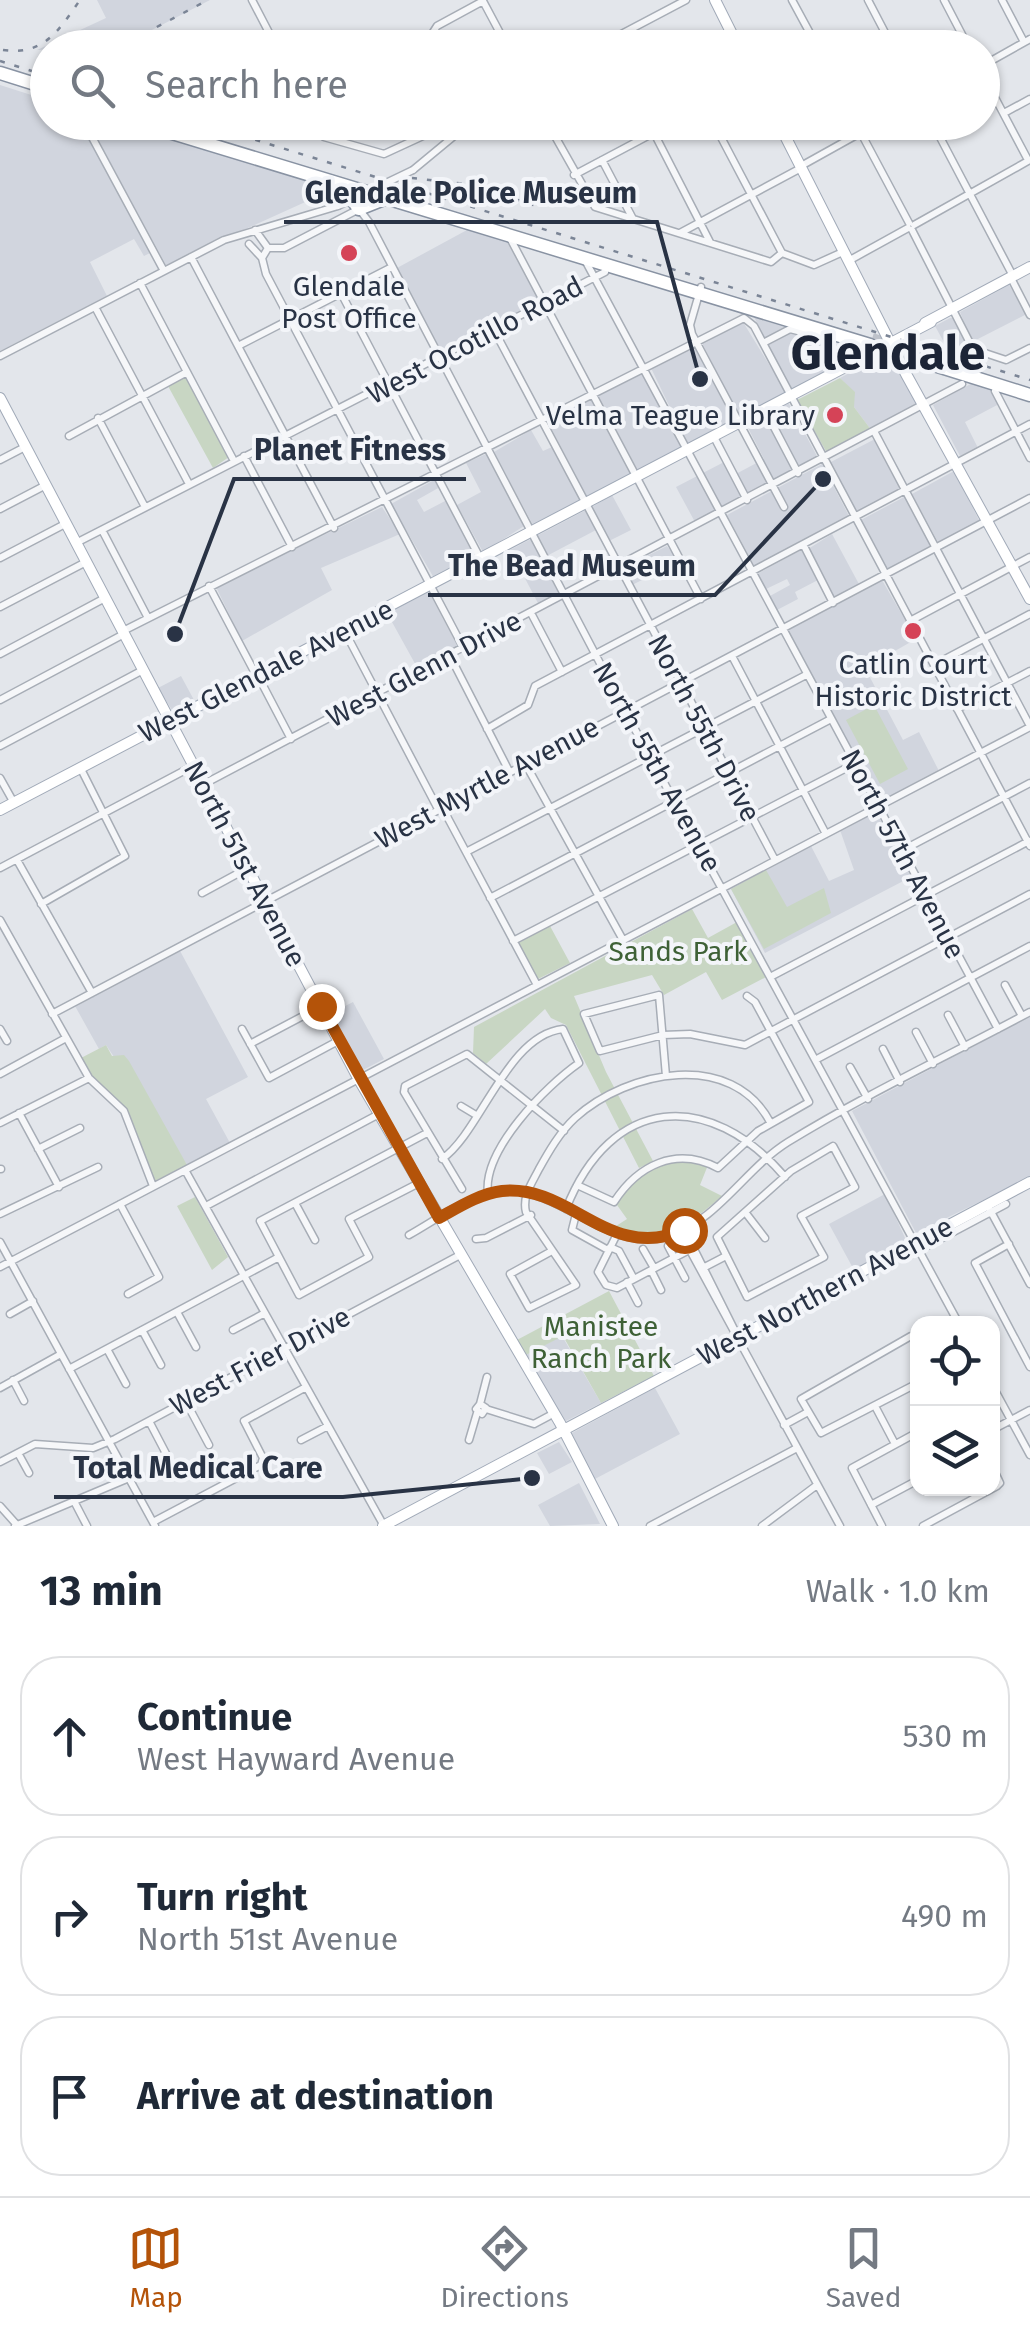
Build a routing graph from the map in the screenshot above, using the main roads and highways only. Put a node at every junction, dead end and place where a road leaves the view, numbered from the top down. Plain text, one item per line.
1 (714, 0) edge
2 (730, 30) edge
3 (0, 73) edge
4 (0, 81) edge
5 (30, 82) edge
6 (30, 90) edge
7 (193, 140) edge
8 (218, 140) edge
9 (788, 140) edge
10 (199, 142) junction
11 (224, 142) junction
12 (285, 168) junction
13 (392, 200) junction
14 (373, 202) junction
15 (368, 222) road end
16 (850, 259) junction
17 (1030, 268) edge
18 (700, 290) junction
19 (877, 318) junction
20 (894, 343) junction
21 (872, 345) junction
22 (912, 355) tunnel mouth
23 (846, 368) junction
24 (1030, 392) edge
25 (2, 406) edge
26 (1030, 600) edge
27 (170, 720) junction
28 (0, 810) edge
29 (1030, 1182) edge
30 (530, 1376) junction
31 (561, 1432) junction
32 (506, 1461) junction
33 (383, 1526) edge
34 (613, 1526) edge

1 - 2 main road
3 - 5 highway
4 - 6 highway
7 - 10 highway
8 - 11 highway
9 - 16 main road
10 - 11 highway
10 - 12 highway
11 - 18 highway
12 - 13 highway
12 - 14 highway
13 - 14 highway
13 - 18 highway
14 - 15 highway
16 - 19 main road
16 - 20 main road
17 - 20 main road, West Glendale Avenue
18 - 21 highway
19 - 20 main road
19 - 21 main road
20 - 21 main road, West Glendale Avenue
20 - 23 main road, West Glendale Avenue
20 - 26 main road
21 - 23 main road, West Glendale Avenue
22 - 24 highway
23 - 27 main road, West Glendale Avenue
25 - 27 main road, North 51st Avenue
27 - 28 main road, West Glendale Avenue
27 - 30 main road, North 51st Avenue
29 - 31 main road, West Northern Avenue
30 - 31 main road, North 51st Avenue
30 - 31 main road, North 51st Avenue
31 - 32 main road, West Northern Avenue
31 - 32 main road, West Northern Avenue
31 - 34 main road, North 51st Avenue
32 - 33 main road, West Northern Avenue

